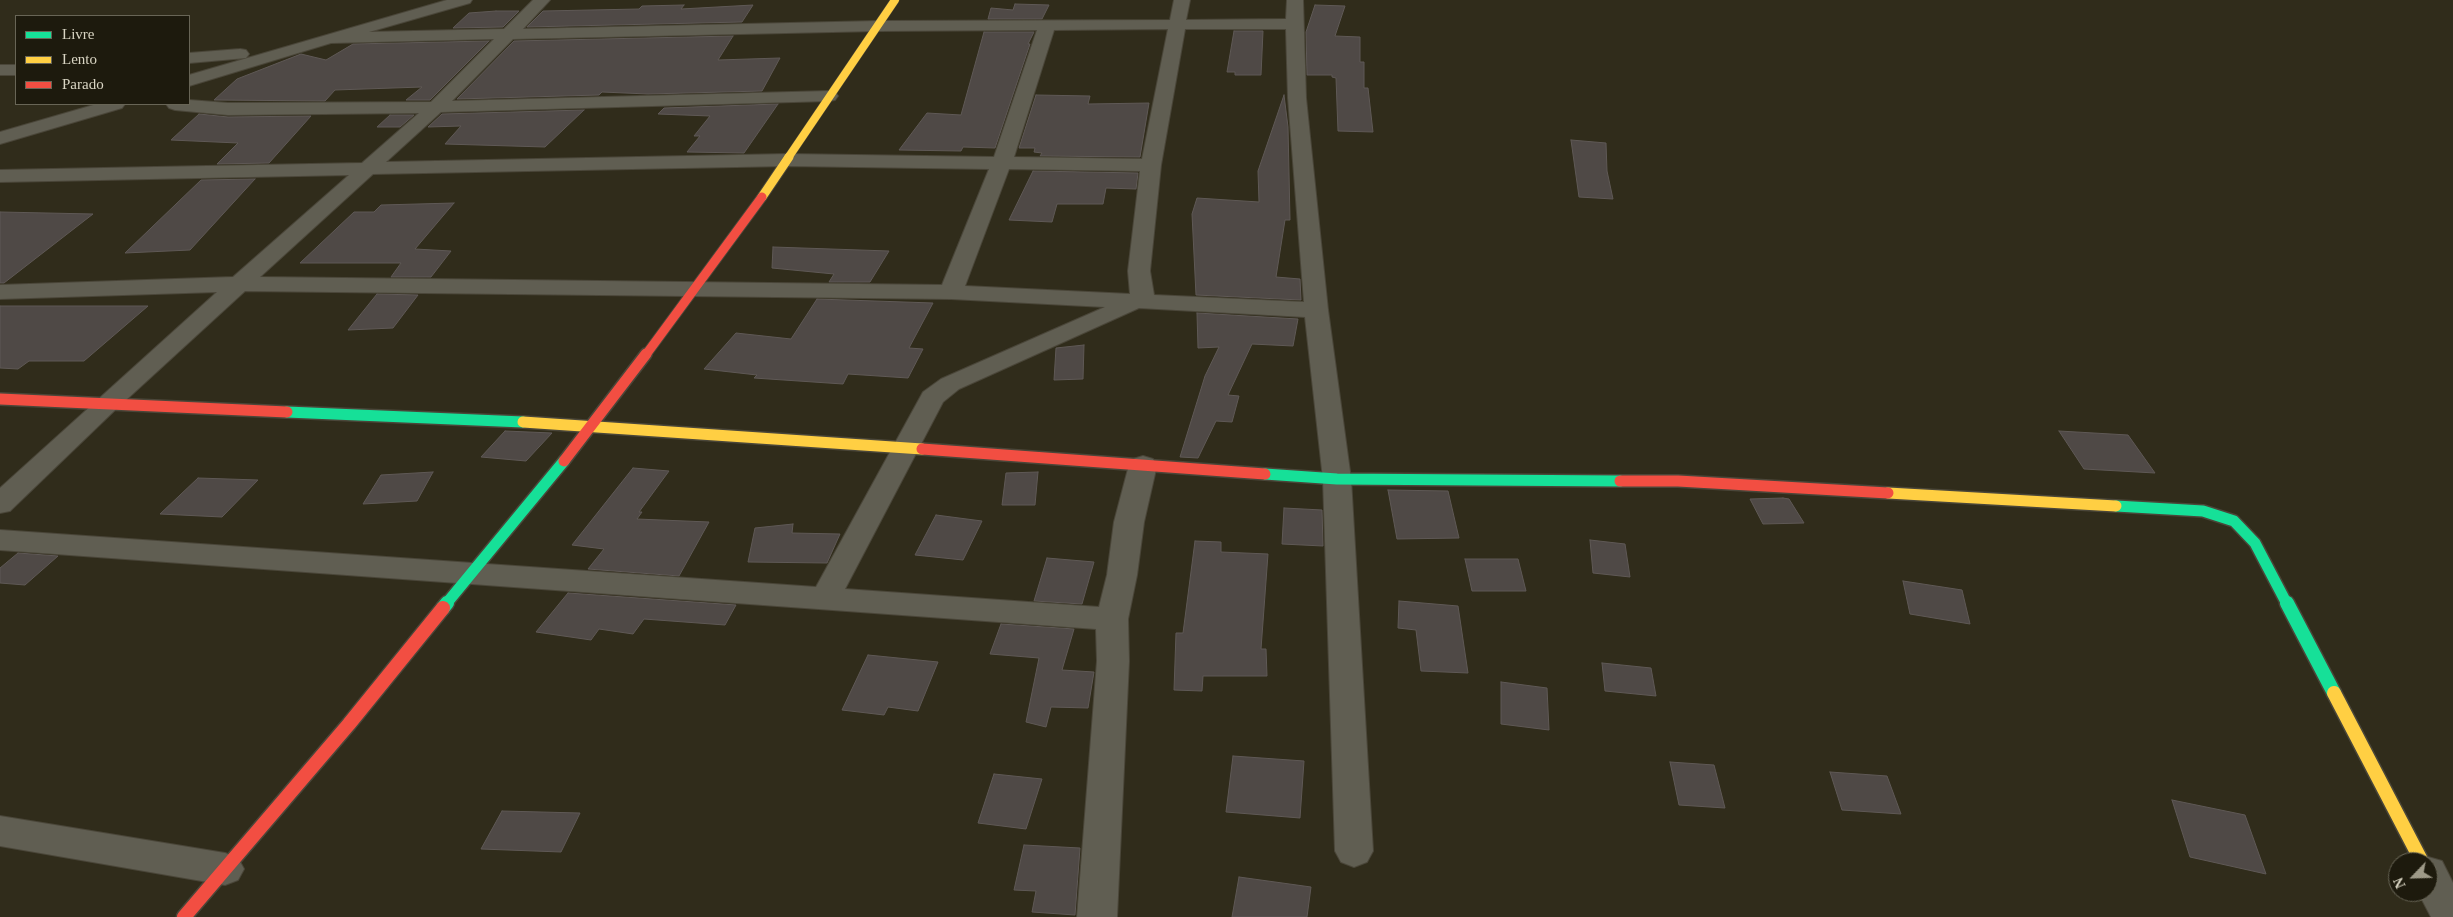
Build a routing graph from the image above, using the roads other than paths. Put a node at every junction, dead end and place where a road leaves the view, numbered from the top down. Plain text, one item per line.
1 (464, 0) edge
2 (542, 0) edge
3 (895, 0) edge
4 (1182, 0) edge
5 (1295, 12) edge
6 (1176, 25) junction
7 (878, 26) junction
8 (1047, 26) junction
9 (509, 34) junction
10 (331, 38) junction
11 (292, 48) junction
12 (190, 58) edge
13 (0, 70) edge
14 (15, 70) edge
15 (190, 81) edge
16 (829, 96) junction
17 (113, 105) edge
18 (186, 105) edge
19 (436, 107) junction
20 (0, 138) edge
21 (788, 160) junction
22 (1001, 164) junction
23 (1151, 165) junction
24 (367, 170) junction
25 (0, 176) edge
26 (241, 284) junction
27 (696, 289) junction
28 (0, 292) edge
29 (951, 292) junction
30 (1143, 302) junction
31 (1316, 310) junction
32 (0, 399) edge
33 (106, 405) junction
34 (593, 425) junction
35 (907, 447) junction
36 (1143, 465) junction
37 (1337, 479) junction
38 (0, 504) edge
39 (0, 540) edge
40 (471, 573) junction
41 (825, 598) junction
42 (1112, 619) junction
43 (0, 831) edge
44 (1354, 851) dead end
45 (2417, 852) edge
46 (225, 869) junction
47 (2438, 892) edge
48 (184, 917) edge
49 (1097, 917) edge
50 (2451, 917) edge

1 - 10 street
2 - 9 street
3 - 7 street
4 - 6 street
5 - 6 street
5 - 31 street
6 - 8 street
6 - 23 street
7 - 8 street
7 - 9 street
7 - 16 street
8 - 22 street
9 - 10 street
9 - 19 street
10 - 11 street
11 - 12 street
11 - 15 street
13 - 14 street
16 - 19 street
16 - 21 street
17 - 20 street
18 - 19 street
19 - 24 street
21 - 22 street
21 - 24 street
21 - 27 street
22 - 23 street
22 - 29 street
23 - 30 street
24 - 25 street
24 - 26 street
26 - 27 street
26 - 28 street
26 - 33 street
27 - 29 street
27 - 34 street
29 - 30 street
30 - 31 street
30 - 35 street
31 - 37 street
32 - 33 street
33 - 34 street
33 - 38 street
34 - 35 street
34 - 40 street
35 - 36 street
35 - 41 street
36 - 37 street
36 - 42 street
37 - 44 street
37 - 45 street
39 - 40 street
40 - 41 street
40 - 46 street
41 - 42 street
42 - 49 street
43 - 46 street
46 - 48 street
47 - 50 street

